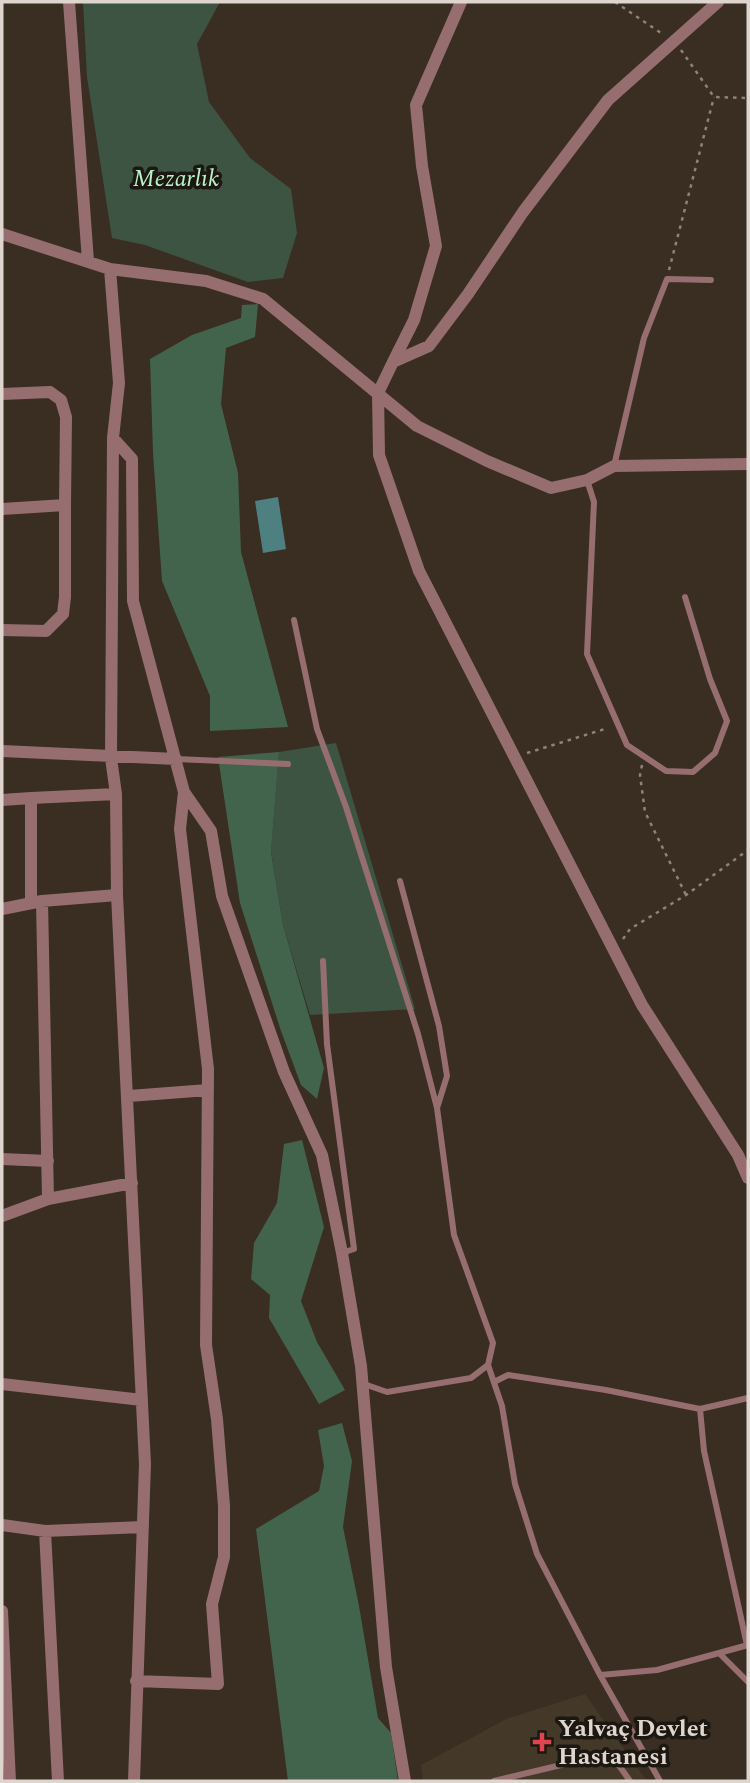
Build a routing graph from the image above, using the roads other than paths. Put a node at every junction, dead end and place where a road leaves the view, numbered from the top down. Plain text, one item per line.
1 (69, 2) edge
2 (461, 2) edge
3 (719, 2) edge
4 (2, 234) edge
5 (89, 261) junction
6 (110, 269) junction
7 (711, 281) dead end
8 (393, 362) junction
9 (378, 393) junction
10 (2, 394) edge
11 (113, 438) junction
12 (748, 464) edge
13 (614, 466) junction
14 (587, 480) junction
15 (65, 505) junction
16 (2, 509) edge
17 (685, 597) dead end
18 (294, 620) dead end
19 (2, 629) edge
20 (2, 751) edge
21 (111, 758) junction
22 (176, 759) junction
23 (288, 764) dead end
24 (184, 792) junction
25 (116, 794) junction
26 (31, 798) junction
27 (2, 800) edge
28 (400, 881) dead end
29 (117, 894) junction
30 (36, 902) junction
31 (2, 909) edge
32 (323, 961) dead end
33 (208, 1090) junction
34 (129, 1096) junction
35 (437, 1108) junction
36 (2, 1159) edge
37 (48, 1161) junction
38 (748, 1178) edge
39 (132, 1183) junction
40 (48, 1199) junction
41 (2, 1216) edge
42 (342, 1252) junction
43 (488, 1365) junction
44 (494, 1382) junction
45 (362, 1383) junction
46 (2, 1384) edge
47 (748, 1398) edge
48 (142, 1400) junction
49 (700, 1409) junction
50 (2, 1525) edge
51 (143, 1527) junction
52 (44, 1531) junction
53 (2, 1611) edge
54 (748, 1645) edge
55 (719, 1653) junction
56 (600, 1675) junction
57 (136, 1681) junction
58 (748, 1682) edge
59 (10, 1781) edge
60 (58, 1781) edge
61 (134, 1781) edge
62 (405, 1781) edge
63 (494, 1781) edge
64 (630, 1781) edge
65 (660, 1781) edge

1 - 5 street
2 - 8 street
3 - 8 street
4 - 5 street
5 - 6 street
6 - 9 street
6 - 11 street
7 - 13 lane
8 - 9 street
9 - 14 street
9 - 38 street
10 - 15 street
11 - 21 street
11 - 22 street
12 - 13 street
13 - 14 street
14 - 17 lane
15 - 16 street
15 - 19 street
18 - 35 lane
20 - 21 street
21 - 22 street
21 - 25 street
22 - 23 lane
22 - 24 street
24 - 33 street
24 - 42 street
25 - 26 street
25 - 29 street
26 - 27 street
26 - 30 street
28 - 35 lane
29 - 30 street
29 - 34 street
30 - 31 street
30 - 37 street
32 - 42 lane
33 - 34 street
33 - 57 street
34 - 39 street
35 - 43 lane
36 - 37 street
37 - 40 street
39 - 40 street
39 - 48 street
40 - 41 street
42 - 45 street
43 - 44 lane
43 - 45 lane
44 - 49 lane
44 - 56 lane
45 - 62 street
46 - 48 street
47 - 49 lane
48 - 51 street
49 - 54 lane
50 - 52 street
51 - 52 street
51 - 57 street
52 - 60 street
53 - 59 street
54 - 55 lane
55 - 56 lane
55 - 58 lane
56 - 65 lane
57 - 61 street
63 - 64 lane

